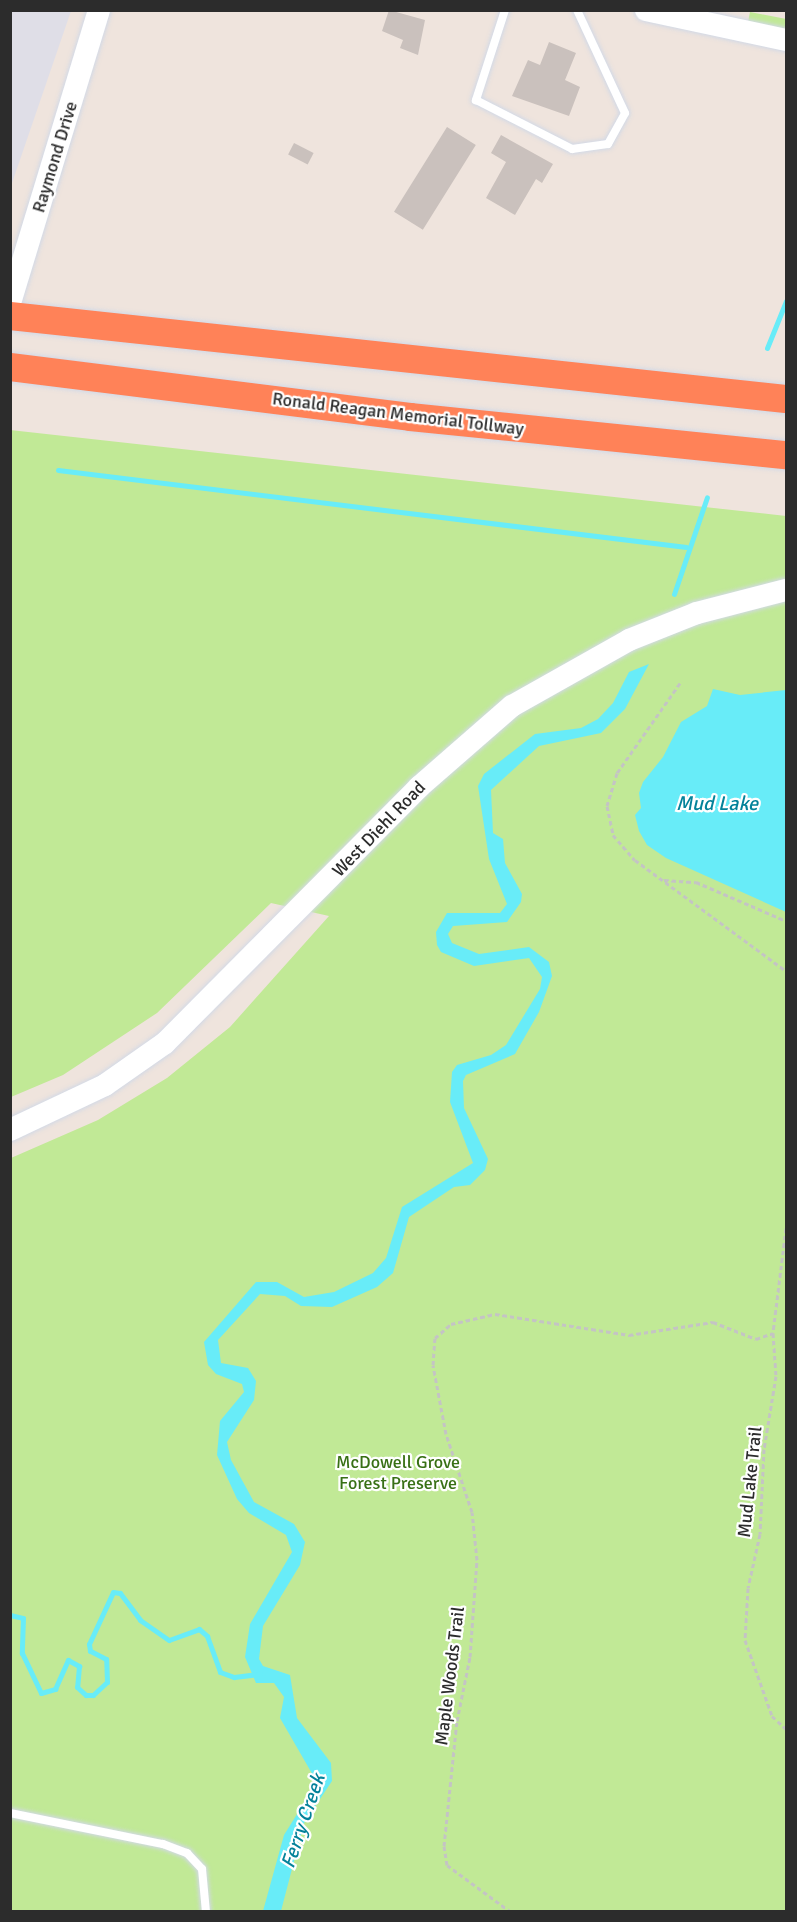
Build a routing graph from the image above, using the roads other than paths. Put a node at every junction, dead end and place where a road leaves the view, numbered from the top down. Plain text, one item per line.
1 (99, 10) edge
2 (505, 10) edge
3 (578, 10) edge
4 (646, 10) edge
5 (786, 40) edge
6 (10, 303) edge
7 (10, 316) edge
8 (10, 367) edge
9 (786, 399) edge
10 (786, 455) edge
11 (786, 590) edge
12 (10, 1130) edge
13 (10, 1813) edge
14 (206, 1911) edge

1 - 6 street, Raymond Drive
2 - 3 lane
4 - 5 street
7 - 9 highway
8 - 10 highway, Ronald Reagan Memorial Tollway
11 - 12 street, West Diehl Road
13 - 14 lane

